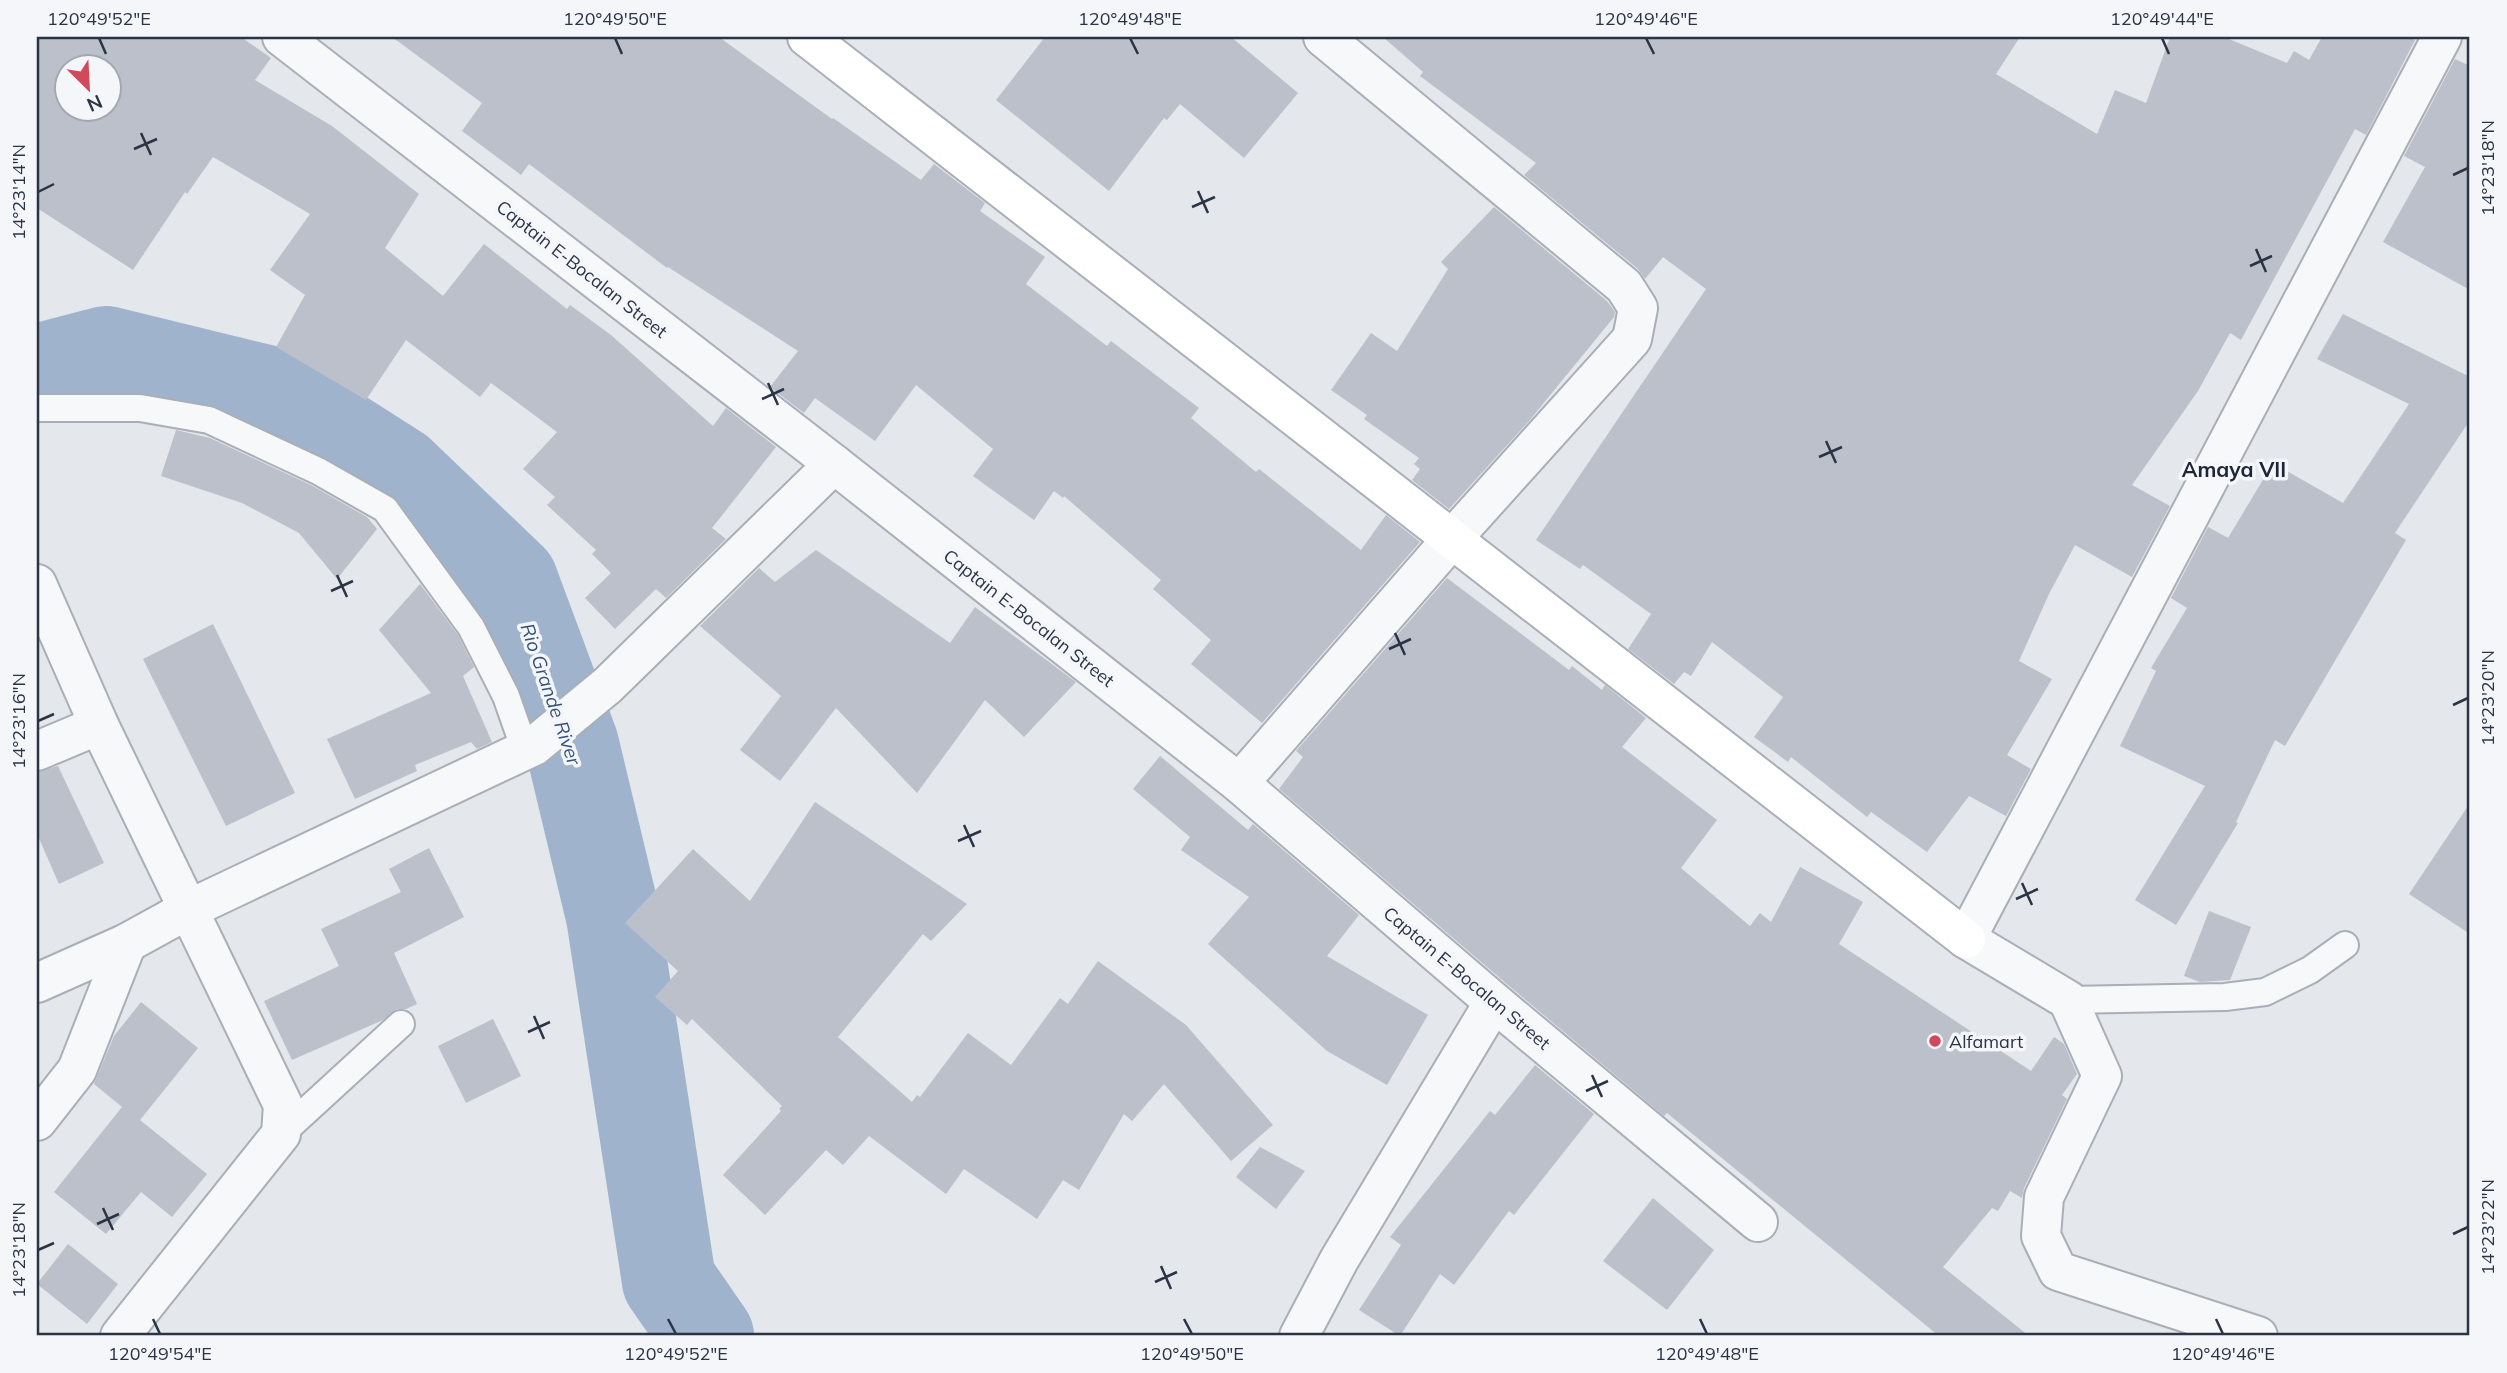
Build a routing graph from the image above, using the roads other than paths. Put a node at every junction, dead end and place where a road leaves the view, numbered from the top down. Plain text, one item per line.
1 (282, 37) edge
2 (807, 37) edge
3 (1323, 37) edge
4 (2442, 37) edge
5 (37, 408) edge
6 (834, 464) junction
7 (1451, 540) junction
8 (37, 584) edge
9 (99, 725) junction
10 (530, 748) junction
11 (37, 751) edge
12 (1239, 783) junction
13 (187, 910) junction
14 (1966, 939) junction
15 (127, 943) junction
16 (2345, 945) dead end
17 (37, 983) edge
18 (2067, 1000) junction
19 (1494, 1002) junction
20 (401, 1024) dead end
21 (37, 1121) edge
22 (281, 1134) junction
23 (1758, 1222) dead end
24 (120, 1336) edge
25 (1299, 1336) edge
26 (2259, 1336) edge

1 - 6 street, Captain E-Bocalan Street
2 - 7 street
3 - 7 street
4 - 14 street
5 - 10 lane
6 - 10 street
6 - 12 street, Captain E-Bocalan Street
7 - 12 street
7 - 14 street
8 - 9 street
9 - 11 street
9 - 13 street
10 - 13 street
12 - 19 street, Captain E-Bocalan Street
13 - 15 street
13 - 22 street
14 - 18 street
15 - 17 street
15 - 21 street
16 - 18 lane
18 - 26 street
19 - 23 street, Captain E-Bocalan Street
19 - 25 street
20 - 22 lane
22 - 24 street

